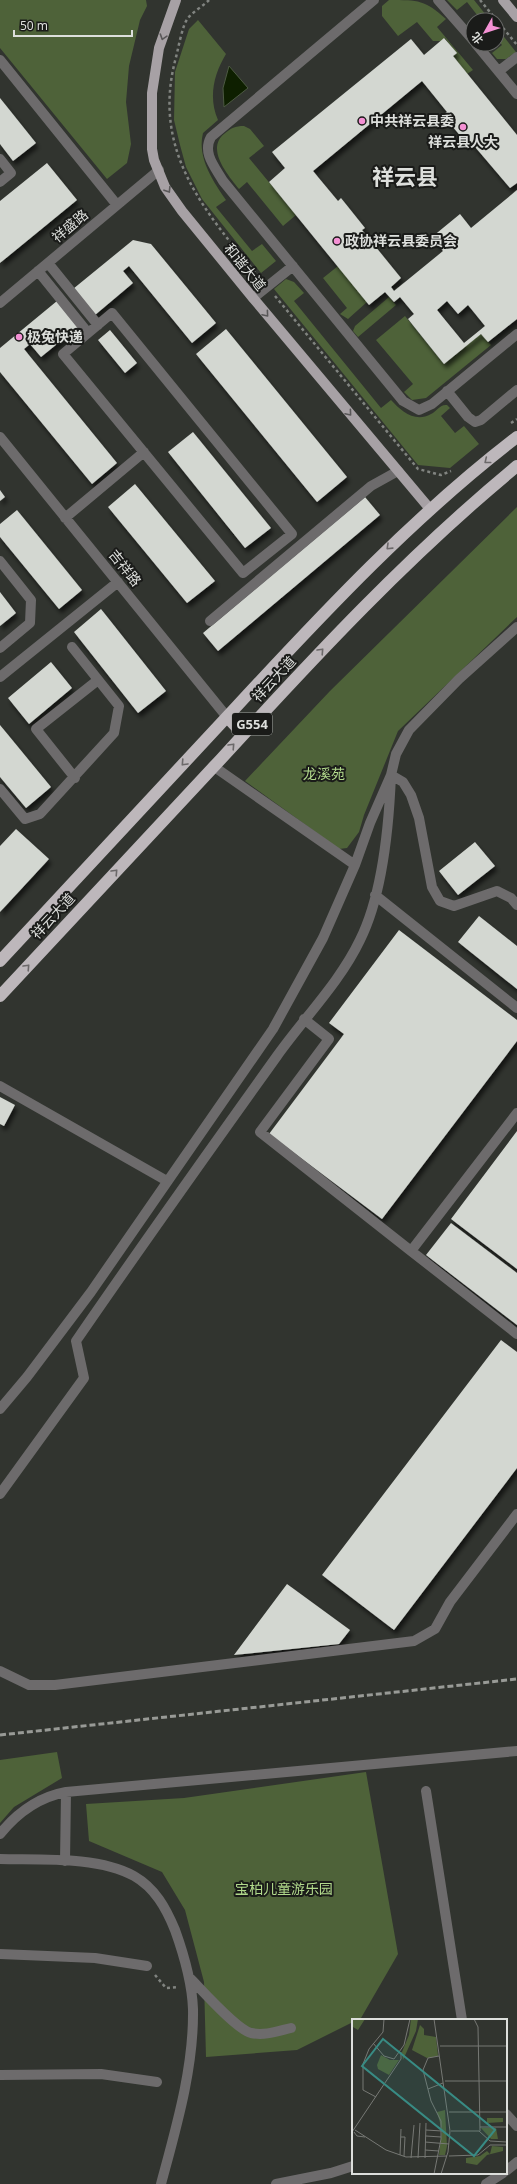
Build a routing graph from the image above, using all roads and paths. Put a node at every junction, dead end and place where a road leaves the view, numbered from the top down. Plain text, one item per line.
1 (176, 0) edge
2 (374, 0) edge
3 (438, 0) edge
4 (480, 0) edge
5 (503, 0) edge
6 (517, 17) edge
7 (465, 31) edge
8 (517, 45) edge
9 (483, 52) edge
10 (517, 57) edge
11 (0, 60) edge
12 (499, 71) junction
13 (517, 94) edge
14 (0, 159) edge
15 (159, 170) junction
16 (0, 182) edge
17 (117, 205) junction
18 (48, 263) junction
19 (293, 266) junction
20 (38, 271) junction
21 (253, 298) junction
22 (0, 303) edge
23 (98, 325) junction
24 (88, 333) junction
25 (517, 334) edge
26 (517, 390) edge
27 (447, 391) junction
28 (0, 437) edge
29 (517, 437) edge
30 (144, 452) junction
31 (517, 466) edge
32 (398, 471) junction
33 (430, 509) junction
34 (65, 518) junction
35 (0, 561) edge
36 (118, 582) junction
37 (210, 621) dead end
38 (517, 627) edge
39 (72, 647) dead end
40 (0, 648) edge
41 (0, 677) edge
42 (98, 680) junction
43 (227, 717) junction
44 (243, 734) junction
45 (213, 766) junction
46 (392, 774) junction
47 (75, 778) junction
48 (0, 789) edge
49 (355, 865) junction
50 (375, 895) junction
51 (517, 905) edge
52 (0, 961) edge
53 (0, 996) edge
54 (517, 1008) edge
55 (304, 1019) junction
56 (0, 1086) edge
57 (517, 1113) edge
58 (167, 1181) junction
59 (411, 1251) junction
60 (517, 1334) edge
61 (0, 1409) edge
62 (0, 1494) edge
63 (517, 1514) edge
64 (0, 1671) edge
65 (517, 1751) edge
66 (66, 1792) junction
67 (426, 1792) dead end
68 (0, 1834) edge
69 (0, 1859) edge
70 (66, 1861) junction
71 (0, 1954) edge
72 (147, 1966) joint
73 (190, 1982) junction
74 (462, 2019) edge
75 (291, 2028) dead end
76 (0, 2075) edge
77 (157, 2082) dead end
78 (507, 2115) edge
79 (517, 2126) edge
80 (517, 2162) edge
81 (352, 2166) edge
82 (507, 2170) edge
83 (501, 2174) edge
84 (161, 2184) edge
85 (276, 2184) edge
86 (486, 2184) edge

1 -> 15 main road, 和谐大道
2 - 19 street
3 - 7 street
4 - 8 path
5 - 6 main road
9 - 12 street
10 - 12 street
11 - 17 street
12 - 13 street
14 - 16 street
15 - 17 street, 祥盛路
15 -> 21 main road, 和谐大道
17 - 18 street, 祥盛路
18 - 20 street, 祥盛路
18 - 23 street
19 - 21 street
19 - 27 street
20 - 22 street, 祥盛路
20 - 24 street
21 -> 32 main road, 和谐大道
23 - 24 street
23 - 30 street
24 - 30 street
25 - 27 street
26 - 27 street
28 - 34 street, 吉祥路
29 -> 33 highway, 祥云大道 / G554
30 - 34 street
44 -> 31 highway, 祥云大道 / G554
32 - 33 main road, 和谐大道
32 - 37 street
33 -> 43 highway, 祥云大道 / G554
34 - 36 street, 吉祥路
35 - 40 street
36 - 41 street
36 - 43 street, 吉祥路
38 - 46 street
39 - 42 street
42 - 47 street
42 - 47 street
43 - 44 highway
43 -> 52 highway, 祥云大道 / G554
45 -> 44 highway, 祥云大道 / G554
45 - 49 street
53 -> 45 highway, 祥云大道 / G554
46 - 49 street
46 - 50 street
46 - 51 street
47 - 48 street
49 - 58 street
50 - 54 street
50 - 55 street
55 - 59 street
55 - 62 street
56 - 58 street
57 - 59 street
58 - 61 street
59 - 60 street
63 - 64 street
65 - 66 street
66 - 68 street
66 - 70 street
67 - 74 street
69 - 70 street
70 - 73 street
71 - 72 street
72 - 73 path
73 - 75 street
73 - 84 street
76 - 77 street
78 - 79 street
80 - 82 street
81 - 85 street
83 - 86 street

